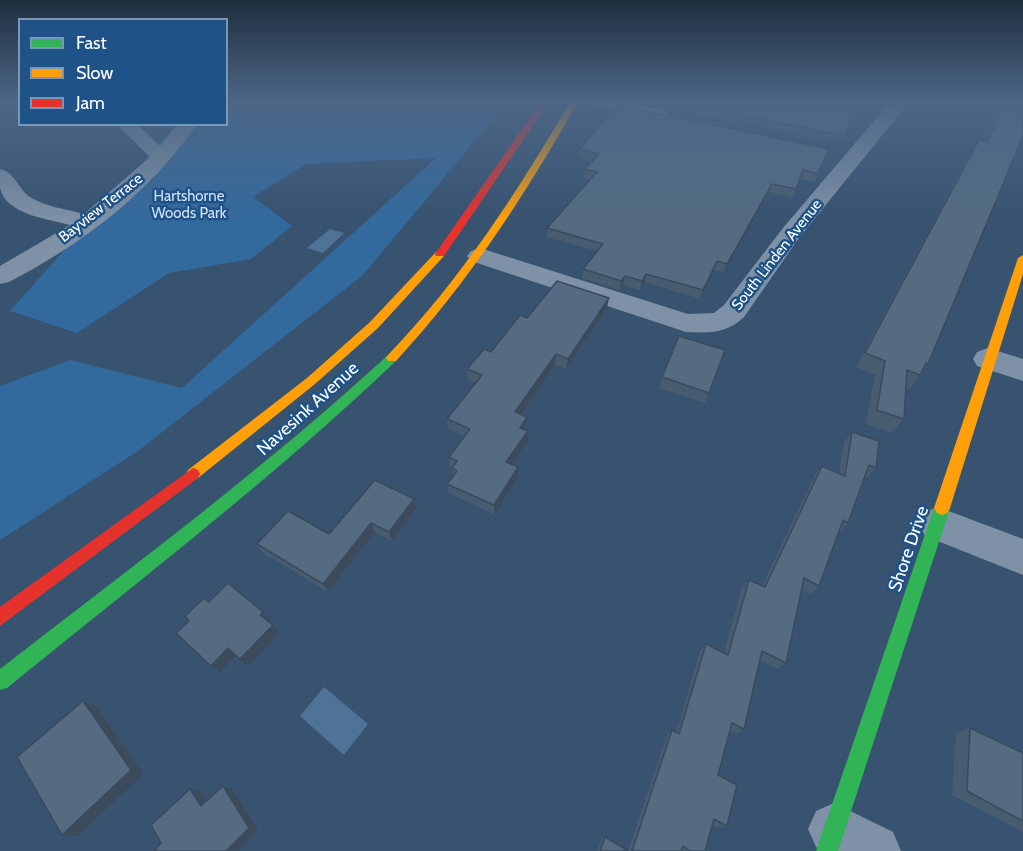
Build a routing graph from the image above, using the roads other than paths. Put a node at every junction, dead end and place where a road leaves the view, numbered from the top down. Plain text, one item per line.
1 (144, 142) edge
2 (173, 142) edge
3 (517, 142) edge
4 (551, 142) edge
5 (859, 142) edge
6 (160, 156) junction
7 (0, 175) edge
8 (87, 222) junction
9 (480, 256) junction
10 (1023, 258) edge
11 (0, 276) edge
12 (988, 359) junction
13 (1023, 370) edge
14 (938, 524) junction
15 (1023, 557) edge
16 (0, 617) edge
17 (0, 681) edge
18 (845, 843) edge

1 - 6 street
2 - 6 street, Bayview Terrace
3 - 16 main road, Navesink Avenue
4 - 9 main road, Navesink Avenue
5 - 9 street, South Linden Avenue
6 - 8 street, Bayview Terrace
7 - 8 street
8 - 11 street, Bayview Terrace
9 - 17 main road, Navesink Avenue
10 - 12 main road, Shore Drive
12 - 13 street
12 - 14 main road, Shore Drive
14 - 15 street
14 - 18 main road, Shore Drive

